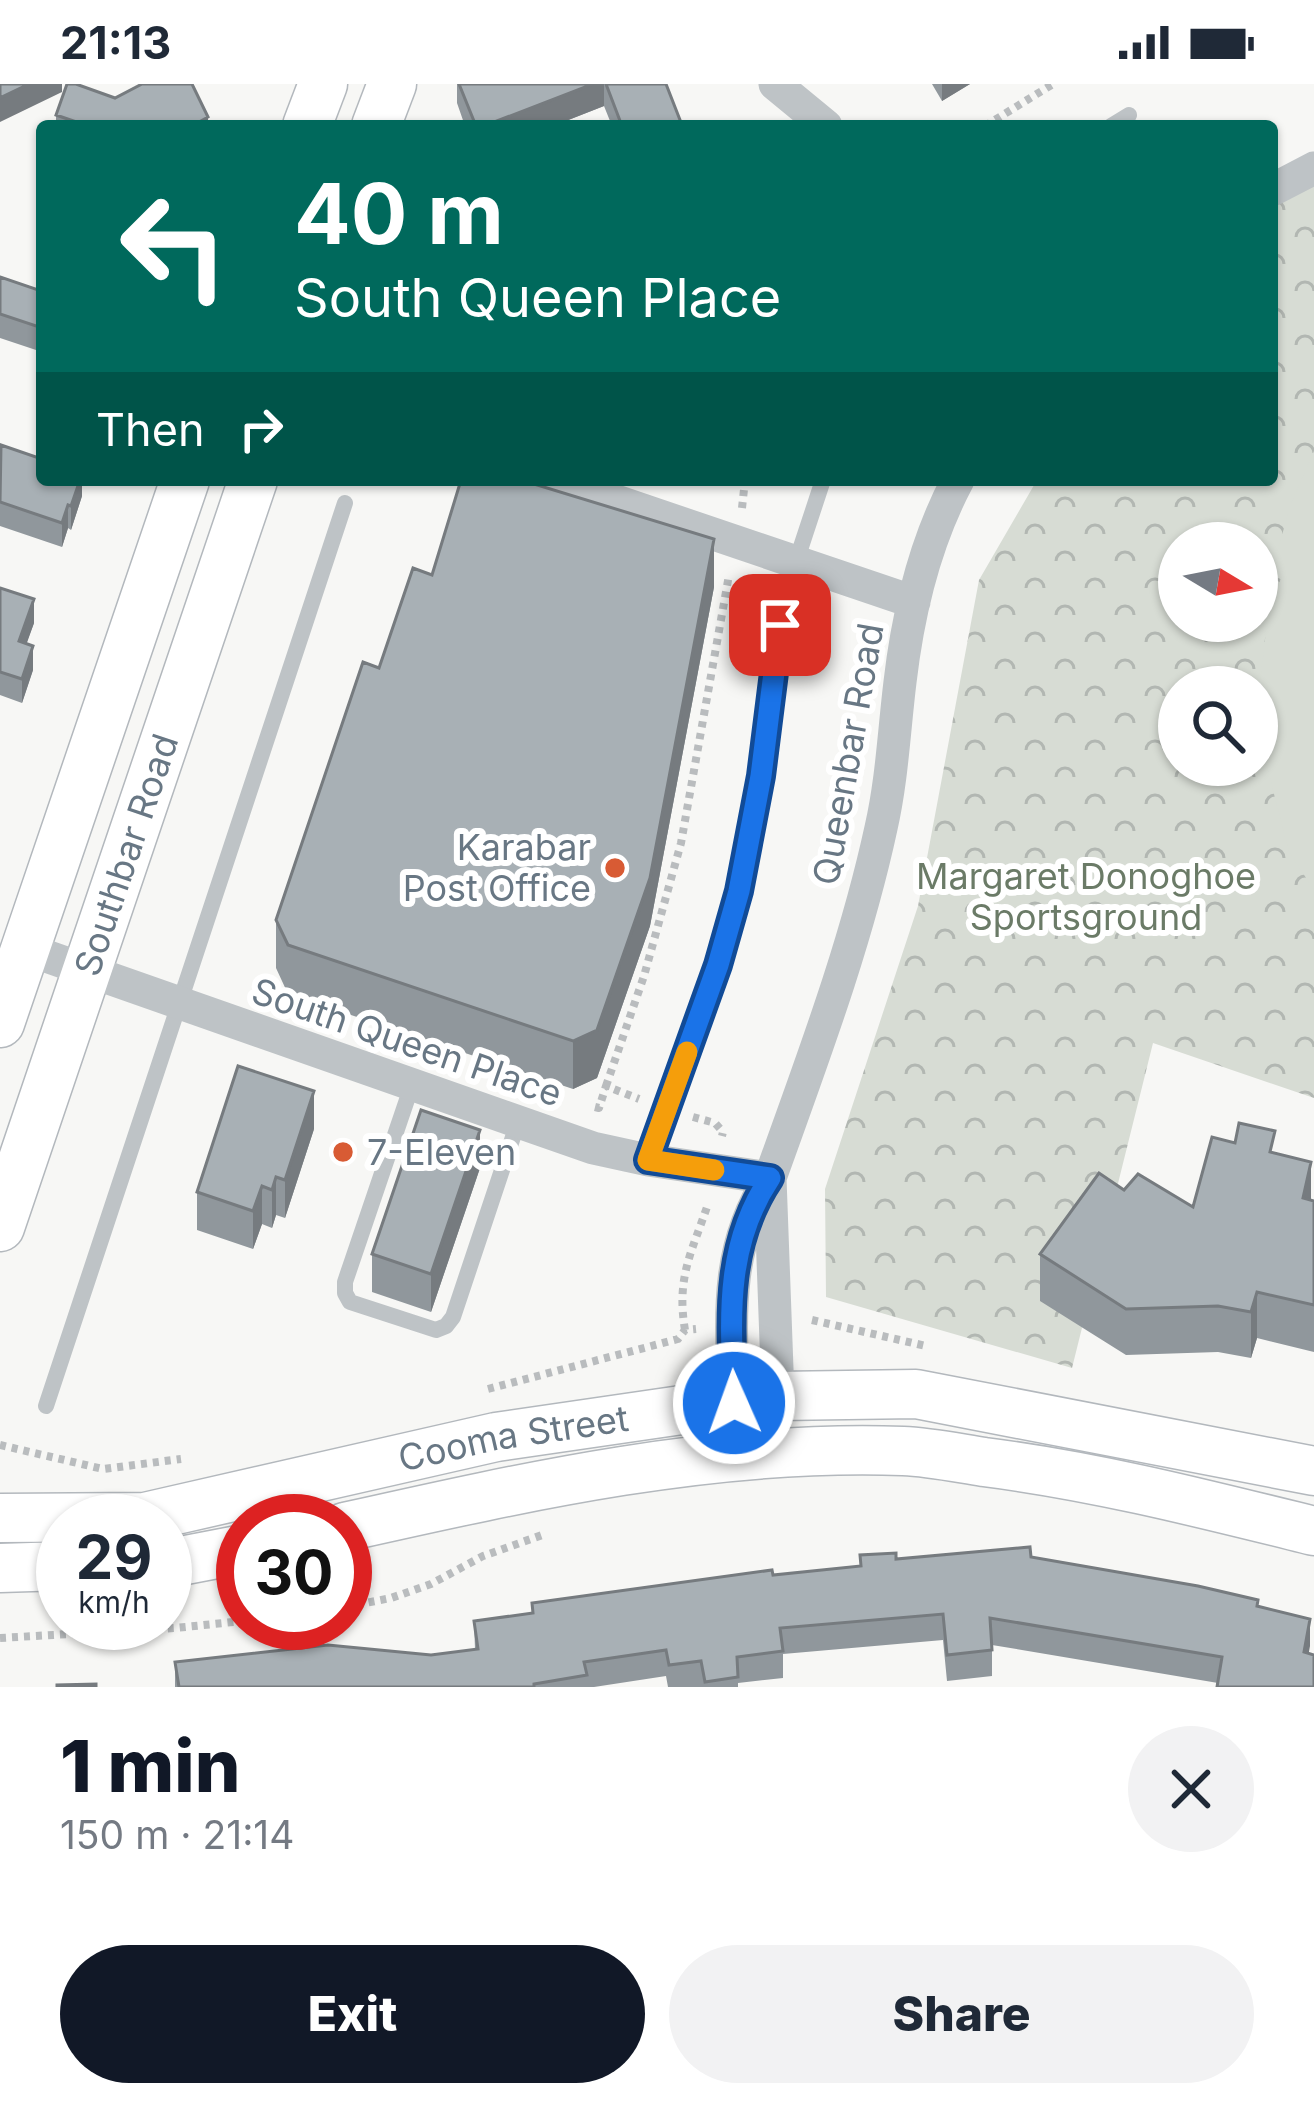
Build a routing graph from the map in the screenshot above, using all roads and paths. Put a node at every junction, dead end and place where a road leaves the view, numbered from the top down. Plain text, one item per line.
1 (323, 84) edge
2 (392, 84) edge
3 (776, 84) edge
4 (1052, 84) edge
5 (1129, 115) dead end
6 (309, 120) edge
7 (378, 120) edge
8 (819, 120) edge
9 (995, 120) edge
10 (1121, 120) edge
11 (1314, 168) edge
12 (1278, 187) edge
13 (183, 486) edge
14 (251, 486) edge
15 (572, 486) edge
16 (744, 486) edge
17 (821, 486) edge
18 (955, 486) edge
19 (345, 502) dead end
20 (737, 542) junction
21 (796, 562) junction
22 (914, 602) junction
23 (26, 949) junction
24 (86, 970) junction
25 (178, 1003) junction
26 (0, 1023) edge
27 (412, 1085) junction
28 (606, 1086) dead end
29 (518, 1122) junction
30 (648, 1160) junction
31 (770, 1178) junction
32 (0, 1227) edge
33 (756, 1400) junction
34 (46, 1406) dead end
35 (760, 1453) junction
36 (1314, 1471) edge
37 (0, 1518) edge
38 (372, 1521) edge
39 (565, 1530) dead end
40 (1314, 1531) edge
41 (36, 1567) edge
42 (0, 1568) edge
43 (372, 1602) edge
44 (216, 1624) edge
45 (0, 1638) edge

1 - 6 main road
2 - 7 main road
3 - 8 street
4 - 9 path
5 - 10 lane
11 - 12 street
13 - 23 main road, Southbar Road
14 - 24 main road, Southbar Road
15 - 20 street
16 - 20 path
17 - 21 lane
18 - 22 street, Queenbar Road
19 - 25 lane
20 - 21 street
20 - 28 path
21 - 22 street
21 - 30 lane
22 - 31 street, Queenbar Road
23 - 24 street, South Queen Place
23 - 26 main road, Southbar Road
24 - 25 street, South Queen Place
24 - 32 main road, Southbar Road
25 - 27 street, South Queen Place
25 - 34 lane
27 - 29 street, South Queen Place
27 - 29 lane
29 - 30 street, South Queen Place
30 - 31 street, South Queen Place
31 - 33 street, Queenbar Road
33 - 35 main road
33 - 36 main road, Cooma Street
33 - 37 main road, Cooma Street
35 - 38 main road, Cooma Street
35 - 40 main road, Cooma Street
39 - 43 path
41 - 42 main road
44 - 45 path

